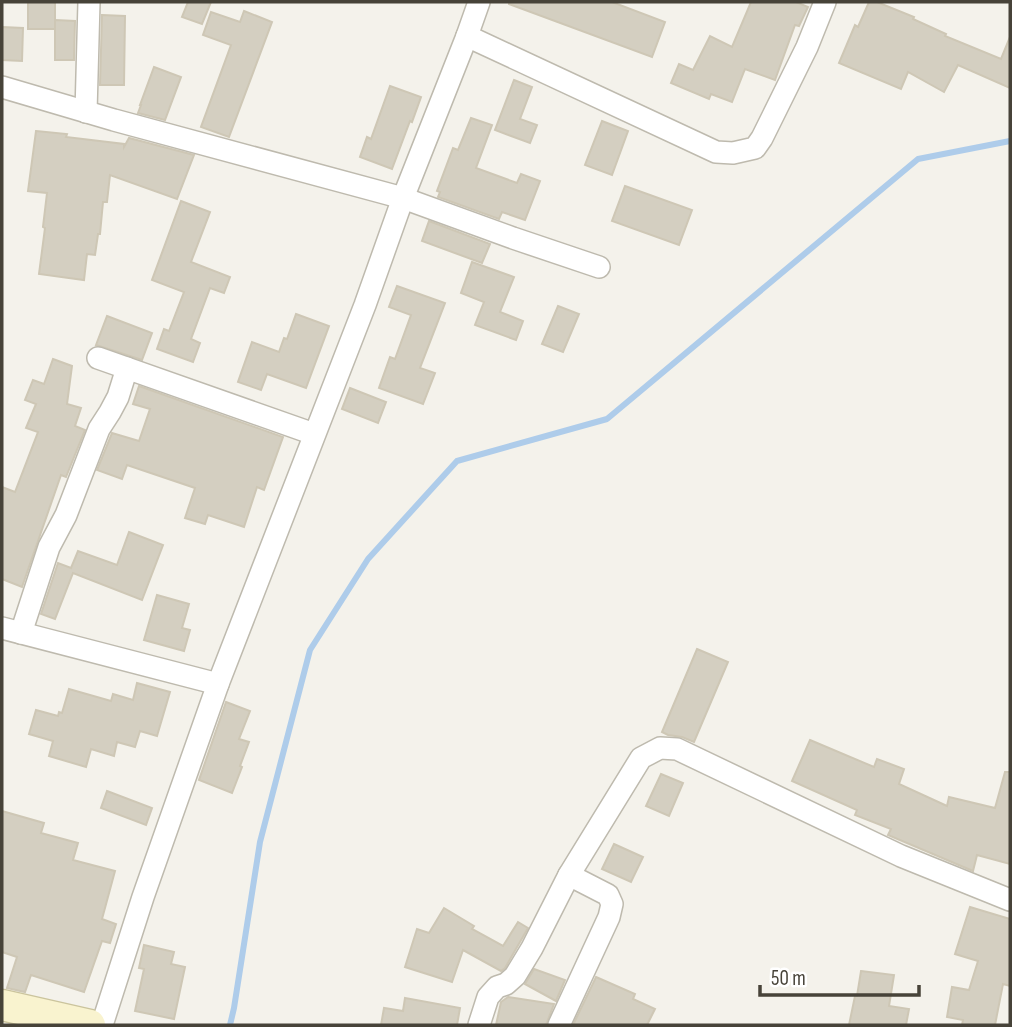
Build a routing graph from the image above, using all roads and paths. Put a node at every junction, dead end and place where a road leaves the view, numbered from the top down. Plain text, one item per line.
1 (89, 2) edge
2 (479, 2) edge
3 (825, 2) edge
4 (467, 36) junction
5 (2, 87) edge
6 (86, 111) junction
7 (403, 198) junction
8 (599, 267) dead end
9 (98, 358) dead end
10 (127, 368) junction
11 (314, 434) junction
12 (12, 630) edge
13 (218, 684) junction
14 (569, 874) junction
15 (1010, 901) edge
16 (2, 1005) edge
17 (90, 1025) edge
18 (102, 1025) edge
19 (479, 1025) edge
20 (559, 1025) edge

1 - 6 street
2 - 4 street
3 - 4 street
4 - 7 street
5 - 6 street
6 - 7 street
7 - 8 street
7 - 11 street
9 - 10 street
10 - 11 street
10 - 12 street
11 - 13 street
12 - 13 street
13 - 18 street
14 - 15 street
14 - 19 street
14 - 20 street
16 - 17 main road

